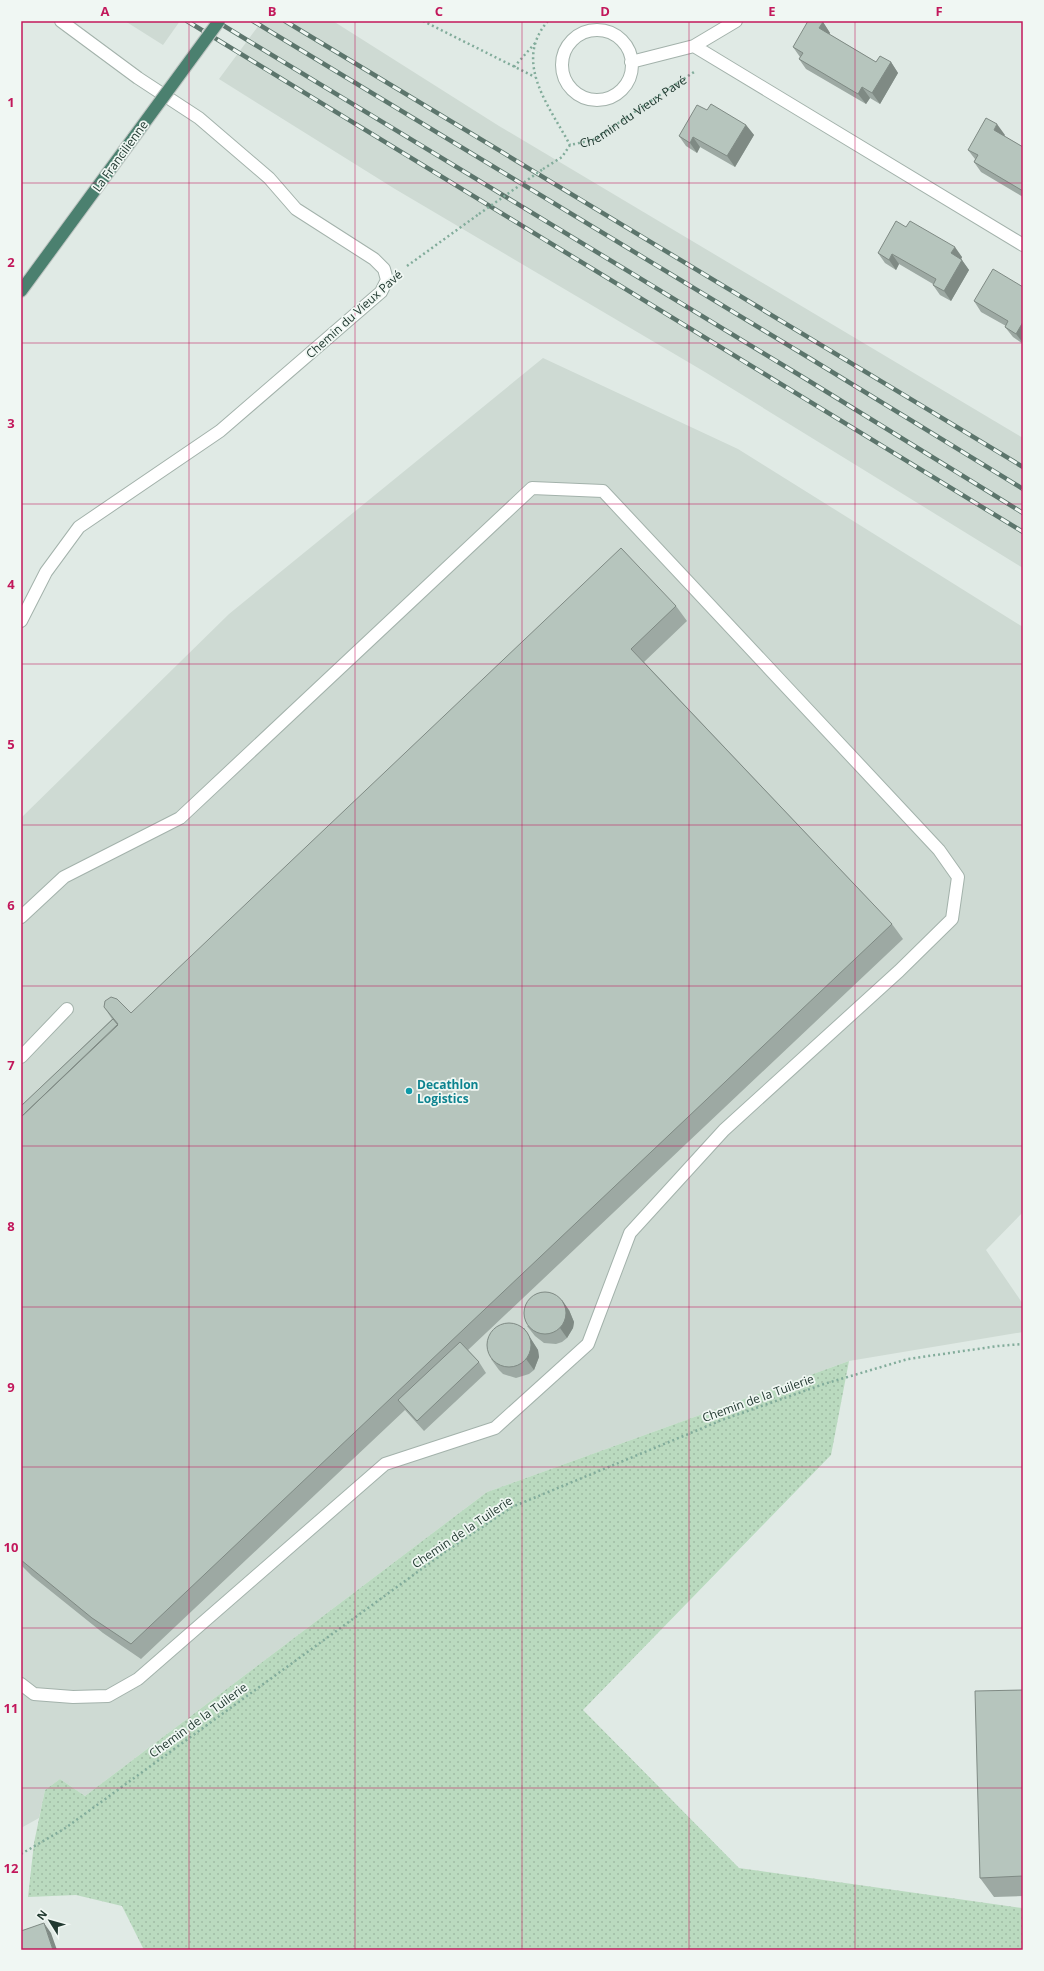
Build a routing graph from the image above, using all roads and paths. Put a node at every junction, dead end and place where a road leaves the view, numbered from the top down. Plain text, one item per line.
1 (61, 21) edge
2 (219, 21) edge
3 (423, 21) edge
4 (548, 21) edge
5 (736, 21) edge
6 (537, 40) junction
7 (694, 46) junction
8 (714, 58) junction
9 (631, 62) junction
10 (514, 67) junction
11 (535, 78) junction
12 (570, 144) junction
13 (1023, 245) edge
14 (387, 280) junction
15 (21, 291) edge
16 (21, 621) edge
17 (21, 917) edge
18 (68, 1009) dead end
19 (21, 1057) edge
20 (1023, 1344) edge
21 (21, 1684) edge
22 (21, 1854) edge

1 - 14 street
2 - 15 highway, La Francilienne, bridge
3 - 10 path
4 - 6 path
5 - 7 street
6 - 10 path
6 - 11 path
7 - 8 street
7 - 9 street
8 - 12 path, Chemin du Vieux Pavé
8 - 13 street
9 - 9 street
10 - 11 path
11 - 12 path
12 - 14 path, Chemin du Vieux Pavé, bridge
14 - 16 street, Chemin du Vieux Pavé
17 - 21 street
18 - 19 street
20 - 22 path, Chemin de la Tuilerie

